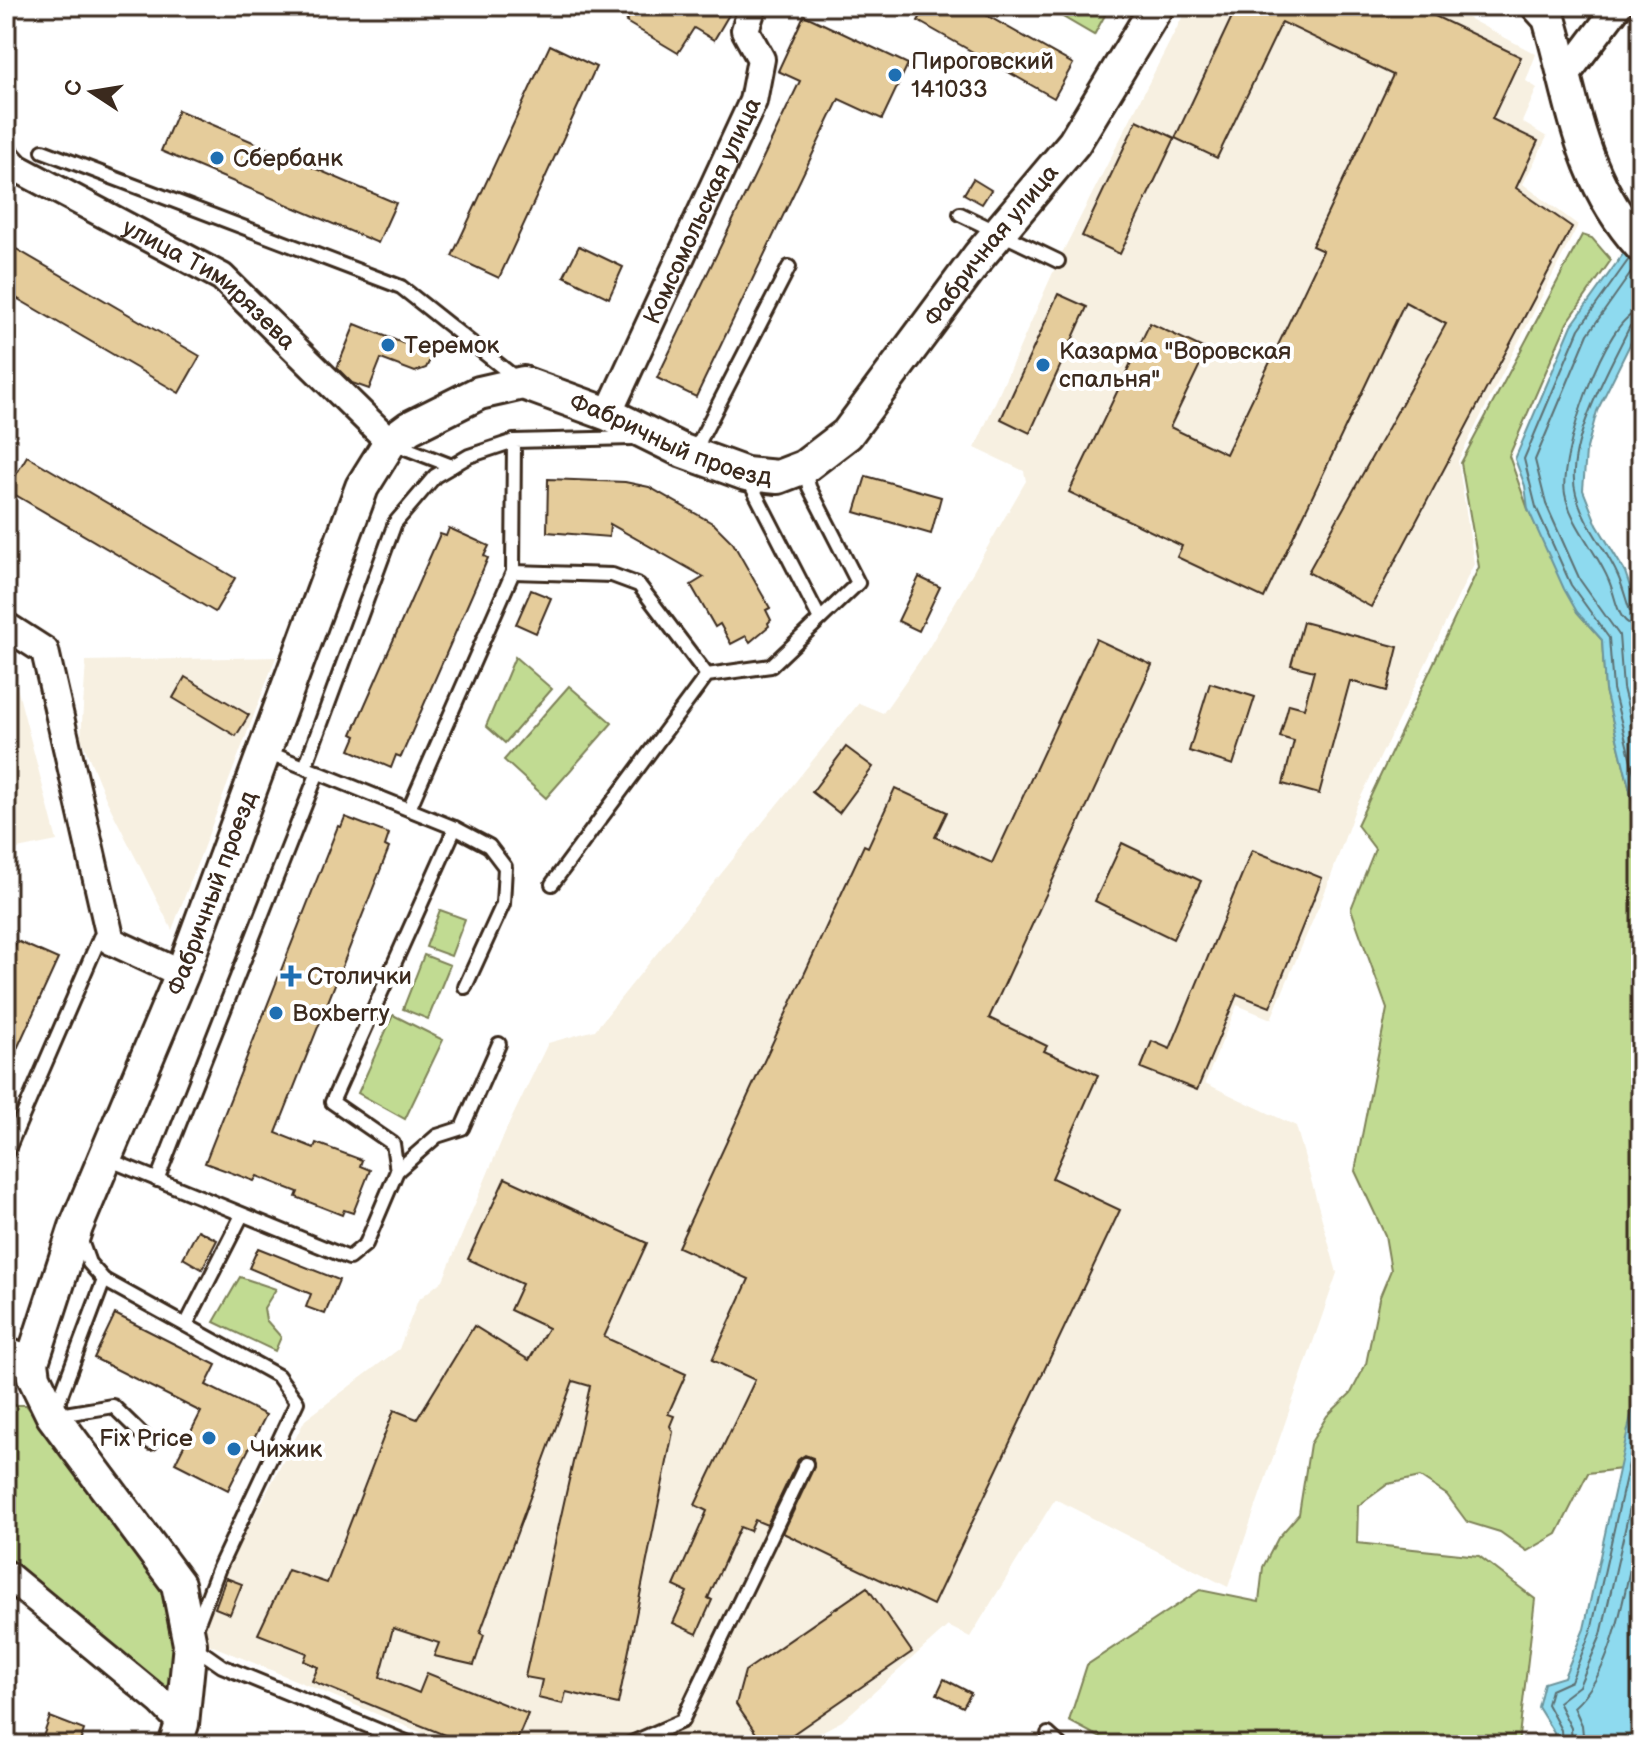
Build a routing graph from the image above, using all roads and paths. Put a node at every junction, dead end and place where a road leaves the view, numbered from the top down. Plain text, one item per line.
1 (753, 6) edge
2 (1157, 6) edge
3 (1538, 6) edge
4 (1618, 6) edge
5 (1566, 75) junction
6 (43, 151) dead end
7 (6, 156) edge
8 (960, 214) dead end
9 (999, 234) junction
10 (1641, 246) edge
11 (1058, 261) dead end
12 (789, 267) dead end
13 (523, 383) junction
14 (608, 414) junction
15 (655, 437) junction
16 (514, 441) junction
17 (390, 442) junction
18 (693, 455) junction
19 (452, 466) junction
20 (804, 467) junction
21 (746, 474) junction
22 (513, 572) junction
23 (820, 619) junction
24 (6, 626) edge
25 (707, 675) junction
26 (267, 752) junction
27 (305, 767) junction
28 (318, 772) junction
29 (409, 809) junction
30 (455, 828) junction
31 (552, 884) dead end
32 (100, 937) dead end
33 (182, 974) junction
34 (465, 987) dead end
35 (499, 1044) dead end
36 (6, 1154) edge
37 (105, 1158) junction
38 (397, 1171) junction
39 (157, 1180) junction
40 (242, 1215) junction
41 (76, 1227) junction
42 (104, 1280) junction
43 (187, 1323) junction
44 (19, 1356) edge
45 (53, 1416) junction
46 (151, 1443) dead end
47 (806, 1464) dead end
48 (6, 1574) edge
49 (190, 1644) junction
50 (179, 1734) edge
51 (1048, 1734) dead end
52 (414, 1745) edge
53 (627, 1745) edge
54 (1060, 1745) edge

1 - 14 street, Комсомольская улица
2 - 9 street, Фабричная улица
3 - 5 street
4 - 5 street
5 - 10 street
6 - 13 lane
7 - 17 street, улица Тимирязева
8 - 9 lane
9 - 11 lane
9 - 20 street, Фабричная улица
12 - 18 lane
13 - 14 street, Фабричный проезд
13 - 17 street, Фабричный проезд
14 - 15 street, Фабричный проезд
15 - 16 lane
15 - 18 street, Фабричный проезд
16 - 19 lane
16 - 22 lane
17 - 19 lane
17 - 26 street, Фабричный проезд
18 - 21 street, Фабричный проезд
19 - 27 lane
20 - 21 street, Фабричный проезд
20 - 23 lane
21 - 23 lane
22 - 25 lane
22 - 29 lane
23 - 25 lane
24 - 33 street
25 - 31 lane
26 - 27 lane
26 - 33 street, Фабричный проезд
27 - 28 lane
28 - 29 lane
28 - 39 lane
29 - 30 lane
30 - 34 lane
30 - 38 lane
32 - 36 lane
33 - 37 street, Фабричный проезд
35 - 38 lane
37 - 39 lane
37 - 41 street, Фабричный проезд
38 - 40 lane
39 - 40 lane
40 - 43 lane
41 - 42 lane
41 - 44 street, Фабричный проезд
42 - 43 lane
42 - 45 lane
43 - 49 lane
44 - 45 street, Фабричный проезд
45 - 46 lane
45 - 49 street, Фабричный проезд
47 - 53 lane
48 - 50 street
49 - 50 street, Фабричный проезд
49 - 52 lane
51 - 54 lane

